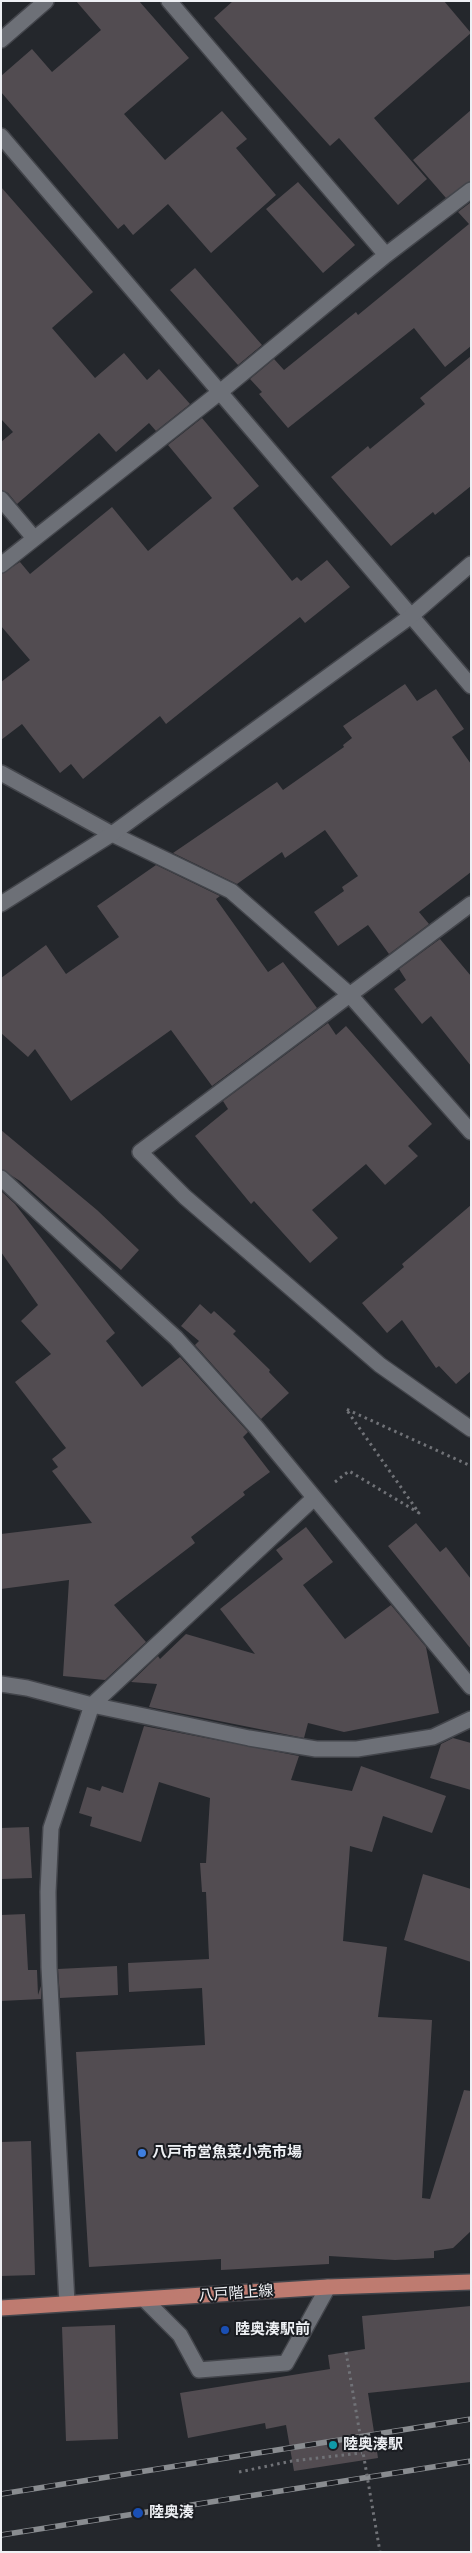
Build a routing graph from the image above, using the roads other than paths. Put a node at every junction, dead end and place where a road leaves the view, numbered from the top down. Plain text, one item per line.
1 (46, 1) edge
2 (169, 1) edge
3 (1, 40) edge
4 (1, 136) edge
5 (471, 190) edge
6 (386, 255) junction
7 (220, 392) junction
8 (1, 499) edge
9 (34, 538) junction
10 (471, 564) edge
11 (1, 565) edge
12 (410, 616) junction
13 (471, 686) edge
14 (1, 773) edge
15 (112, 834) junction
16 (1, 904) edge
17 (471, 904) edge
18 (349, 994) junction
19 (471, 1132) edge
20 (1, 1178) edge
21 (471, 1429) edge
22 (313, 1499) junction
23 (1, 1684) edge
24 (471, 1687) edge
25 (92, 1705) junction
26 (471, 1719) edge
27 (471, 2282) edge
28 (328, 2287) junction
29 (145, 2300) junction
30 (67, 2303) junction
31 (1, 2308) edge

1 - 3 street
2 - 6 street
4 - 7 street
5 - 6 street
6 - 7 street
7 - 9 street
7 - 12 street
8 - 9 street
9 - 11 street
10 - 12 street
12 - 13 street
12 - 15 street
14 - 15 street
15 - 16 street
15 - 18 street
17 - 18 street
18 - 19 street
18 - 21 street
20 - 22 street
22 - 24 street
22 - 25 street
23 - 25 street
25 - 26 street
25 - 30 street
27 - 28 main road, 八戸階上線
28 - 29 main road, 八戸階上線
28 - 29 street
29 - 30 main road, 八戸階上線
30 - 31 main road, 八戸階上線

